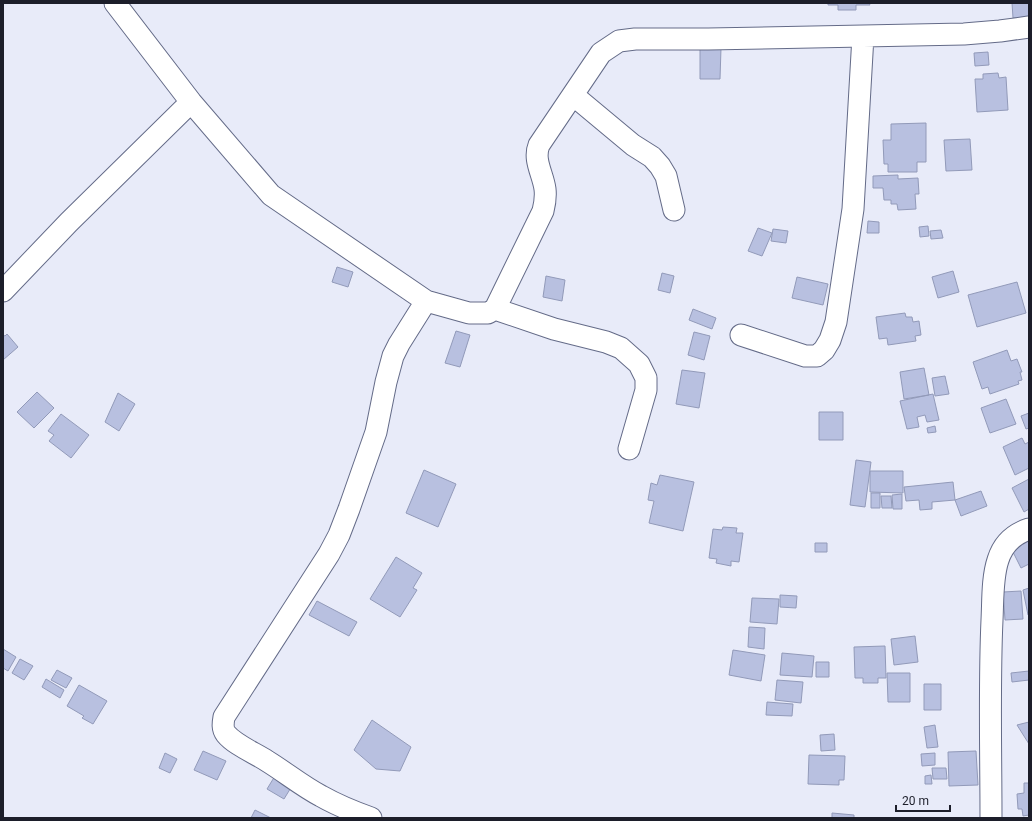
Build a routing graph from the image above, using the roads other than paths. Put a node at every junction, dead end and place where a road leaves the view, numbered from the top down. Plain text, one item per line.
1 (115, 3) edge
2 (1029, 26) edge
3 (863, 36) junction
4 (573, 95) junction
5 (191, 102) junction
6 (674, 210) dead end
7 (3, 291) edge
8 (426, 301) junction
9 (495, 309) junction
10 (741, 335) dead end
11 (629, 449) dead end
12 (1029, 529) edge
13 (371, 818) edge
14 (991, 818) edge

1 - 5 street
2 - 3 street
3 - 4 street
3 - 10 street
4 - 6 street
4 - 9 street
5 - 7 street
5 - 8 street
8 - 9 street
8 - 13 street
9 - 11 street
12 - 14 street

